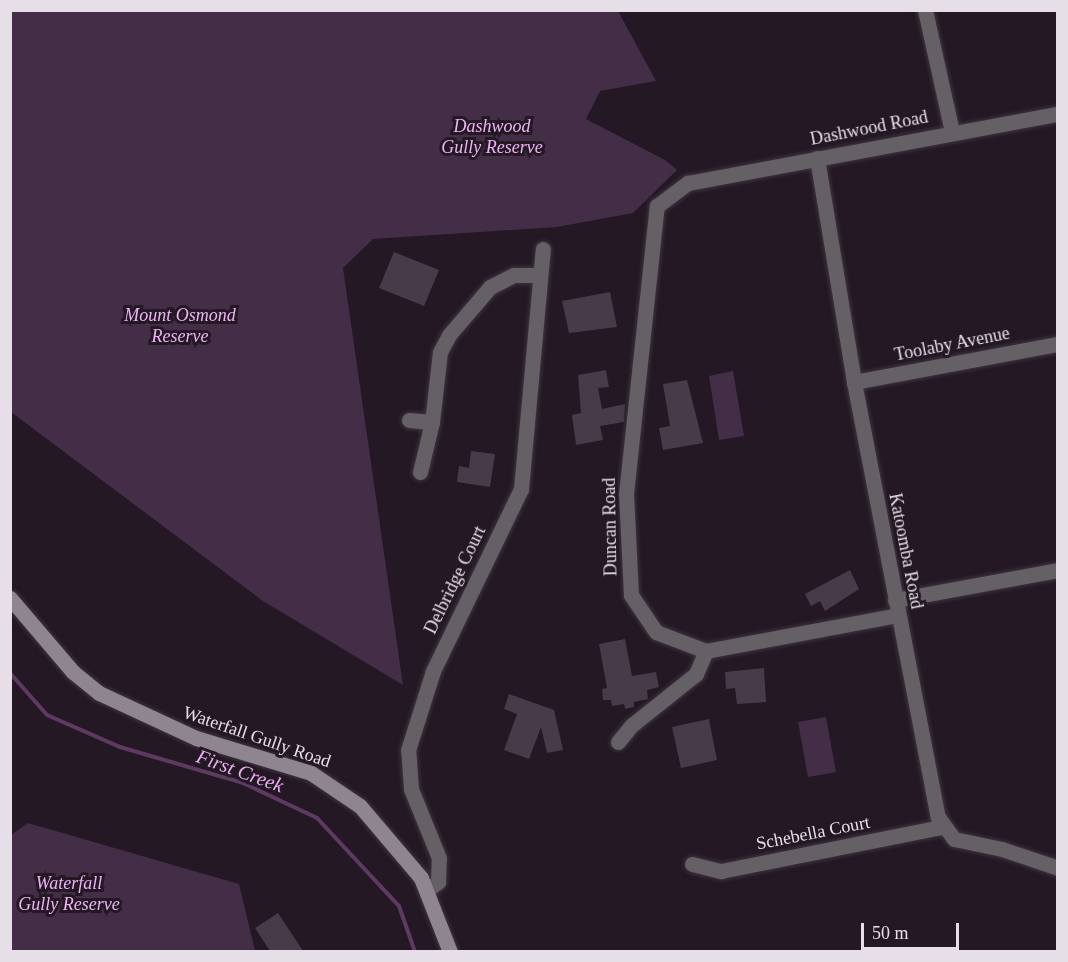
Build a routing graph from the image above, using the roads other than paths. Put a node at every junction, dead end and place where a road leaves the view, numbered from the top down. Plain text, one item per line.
1 (926, 10) edge
2 (1058, 114) edge
3 (952, 132) junction
4 (817, 158) junction
5 (688, 183) joint
6 (543, 249) dead end
7 (540, 275) junction
8 (1058, 344) edge
9 (854, 382) junction
10 (409, 420) dead end
11 (432, 422) junction
12 (420, 472) dead end
13 (1058, 570) edge
14 (10, 598) edge
15 (896, 608) junction
16 (706, 651) junction
17 (618, 742) dead end
18 (942, 827) junction
19 (692, 864) dead end
20 (1058, 868) edge
21 (427, 890) junction
22 (450, 951) edge

1 - 3 street
2 - 3 street, Dashwood Road
3 - 4 street, Dashwood Road
4 - 5 street, Dashwood Road
4 - 9 street, Katoomba Road
5 - 16 street, Duncan Road
6 - 7 street, Delbridge Court
7 - 11 street
7 - 21 street, Delbridge Court
8 - 9 street, Toolaby Avenue
9 - 15 street, Katoomba Road
10 - 11 street
11 - 12 street
13 - 15 street
14 - 21 street, Waterfall Gully Road
15 - 16 street
15 - 18 street, Katoomba Road
16 - 17 street
18 - 19 street, Schebella Court
18 - 20 street
21 - 22 street, Waterfall Gully Road

